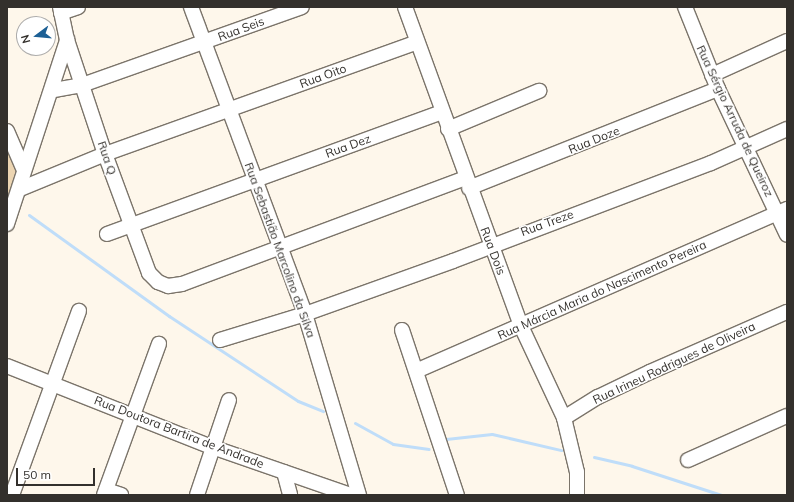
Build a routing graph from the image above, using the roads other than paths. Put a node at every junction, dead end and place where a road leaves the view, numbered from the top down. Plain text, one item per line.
1 (78, 7) edge
2 (191, 7) edge
3 (302, 7) edge
4 (406, 7) edge
5 (685, 7) edge
6 (60, 10) edge
7 (67, 40) junction
8 (787, 41) edge
9 (417, 42) junction
10 (203, 43) junction
11 (712, 75) junction
12 (82, 85) junction
13 (718, 89) junction
14 (54, 90) junction
15 (539, 91) dead end
16 (229, 111) junction
17 (442, 112) junction
18 (448, 129) junction
19 (787, 129) edge
20 (7, 131) edge
21 (747, 148) junction
22 (105, 154) junction
23 (24, 168) junction
24 (255, 181) junction
25 (467, 183) junction
26 (20, 189) junction
27 (782, 211) edge
28 (7, 224) edge
29 (132, 225) junction
30 (107, 234) dead end
31 (787, 235) edge
32 (490, 246) junction
33 (280, 247) junction
34 (182, 284) joint
35 (79, 311) dead end
36 (787, 312) edge
37 (305, 314) junction
38 (521, 326) junction
39 (402, 330) dead end
40 (220, 340) dead end
41 (159, 344) dead end
42 (7, 366) edge
43 (416, 371) junction
44 (53, 383) junction
45 (229, 400) dead end
46 (132, 413) junction
47 (787, 416) edge
48 (564, 418) junction
49 (212, 447) junction
50 (688, 460) dead end
51 (284, 472) junction
52 (105, 493) edge
53 (459, 494) edge
54 (12, 495) edge
55 (121, 495) edge
56 (197, 495) edge
57 (290, 495) edge
58 (351, 495) edge
59 (359, 495) edge
60 (577, 495) edge

1 - 6 street
2 - 10 street, Rua Sebastião Marcolino da Silva
3 - 10 street, Rua Seis
4 - 9 street, Rua Dois
5 - 11 street, Rua Sérgio Arruda de Queiroz
6 - 7 street, Rua Q
7 - 12 street, Rua Q
7 - 14 street
8 - 11 street
9 - 16 street, Rua Oito
9 - 17 street, Rua Dois
10 - 12 street, Rua Seis
10 - 16 street, Rua Sebastião Marcolino da Silva
11 - 13 street, Rua Sérgio Arruda de Queiroz
12 - 14 street, Rua Seis
12 - 22 street, Rua Q
13 - 21 street, Rua Sérgio Arruda de Queiroz
13 - 25 street, Rua Doze
14 - 23 street
15 - 18 street
16 - 22 street, Rua Oito
16 - 24 street, Rua Sebastião Marcolino da Silva
17 - 18 street, Rua Dois
17 - 24 street, Rua Dez
18 - 25 street, Rua Dois
19 - 21 street, Rua Treze
20 - 23 street
21 - 27 street, Rua Sérgio Arruda de Queiroz
21 - 32 street, Rua Treze
22 - 26 street, Rua Oito
22 - 29 street, Rua Q
23 - 26 street
24 - 29 street, Rua Dez
24 - 33 street, Rua Sebastião Marcolino da Silva
25 - 32 street, Rua Dois
25 - 33 street, Rua Doze
26 - 28 street
27 - 31 street, Rua Sérgio Arruda de Queiroz
27 - 38 street, Rua Márcia Maria do Nascimento Pereira
29 - 30 street, Rua Dez
29 - 34 street, Rua Q
32 - 37 street, Rua Treze
32 - 38 street, Rua Dois
33 - 34 street, Rua Doze
33 - 37 street, Rua Sebastião Marcolino da Silva
35 - 44 street
36 - 48 street, Rua Irineu Rodrigues de Oliveira
37 - 40 street, Rua Treze
37 - 59 street, Rua Sebastião Marcolino da Silva
38 - 43 street, Rua Márcia Maria do Nascimento Pereira
38 - 48 street, Rua Dois
39 - 43 street
41 - 46 street
42 - 44 street, Rua Doutora Bartira de Andrade
43 - 53 street
44 - 46 street, Rua Doutora Bartira de Andrade
44 - 54 street
45 - 49 street
46 - 49 street, Rua Doutora Bartira de Andrade
46 - 52 street
47 - 50 street
48 - 60 street, Rua Dois
49 - 51 street, Rua Doutora Bartira de Andrade
49 - 56 street
51 - 57 street
51 - 58 street, Rua Doutora Bartira de Andrade
52 - 55 street

